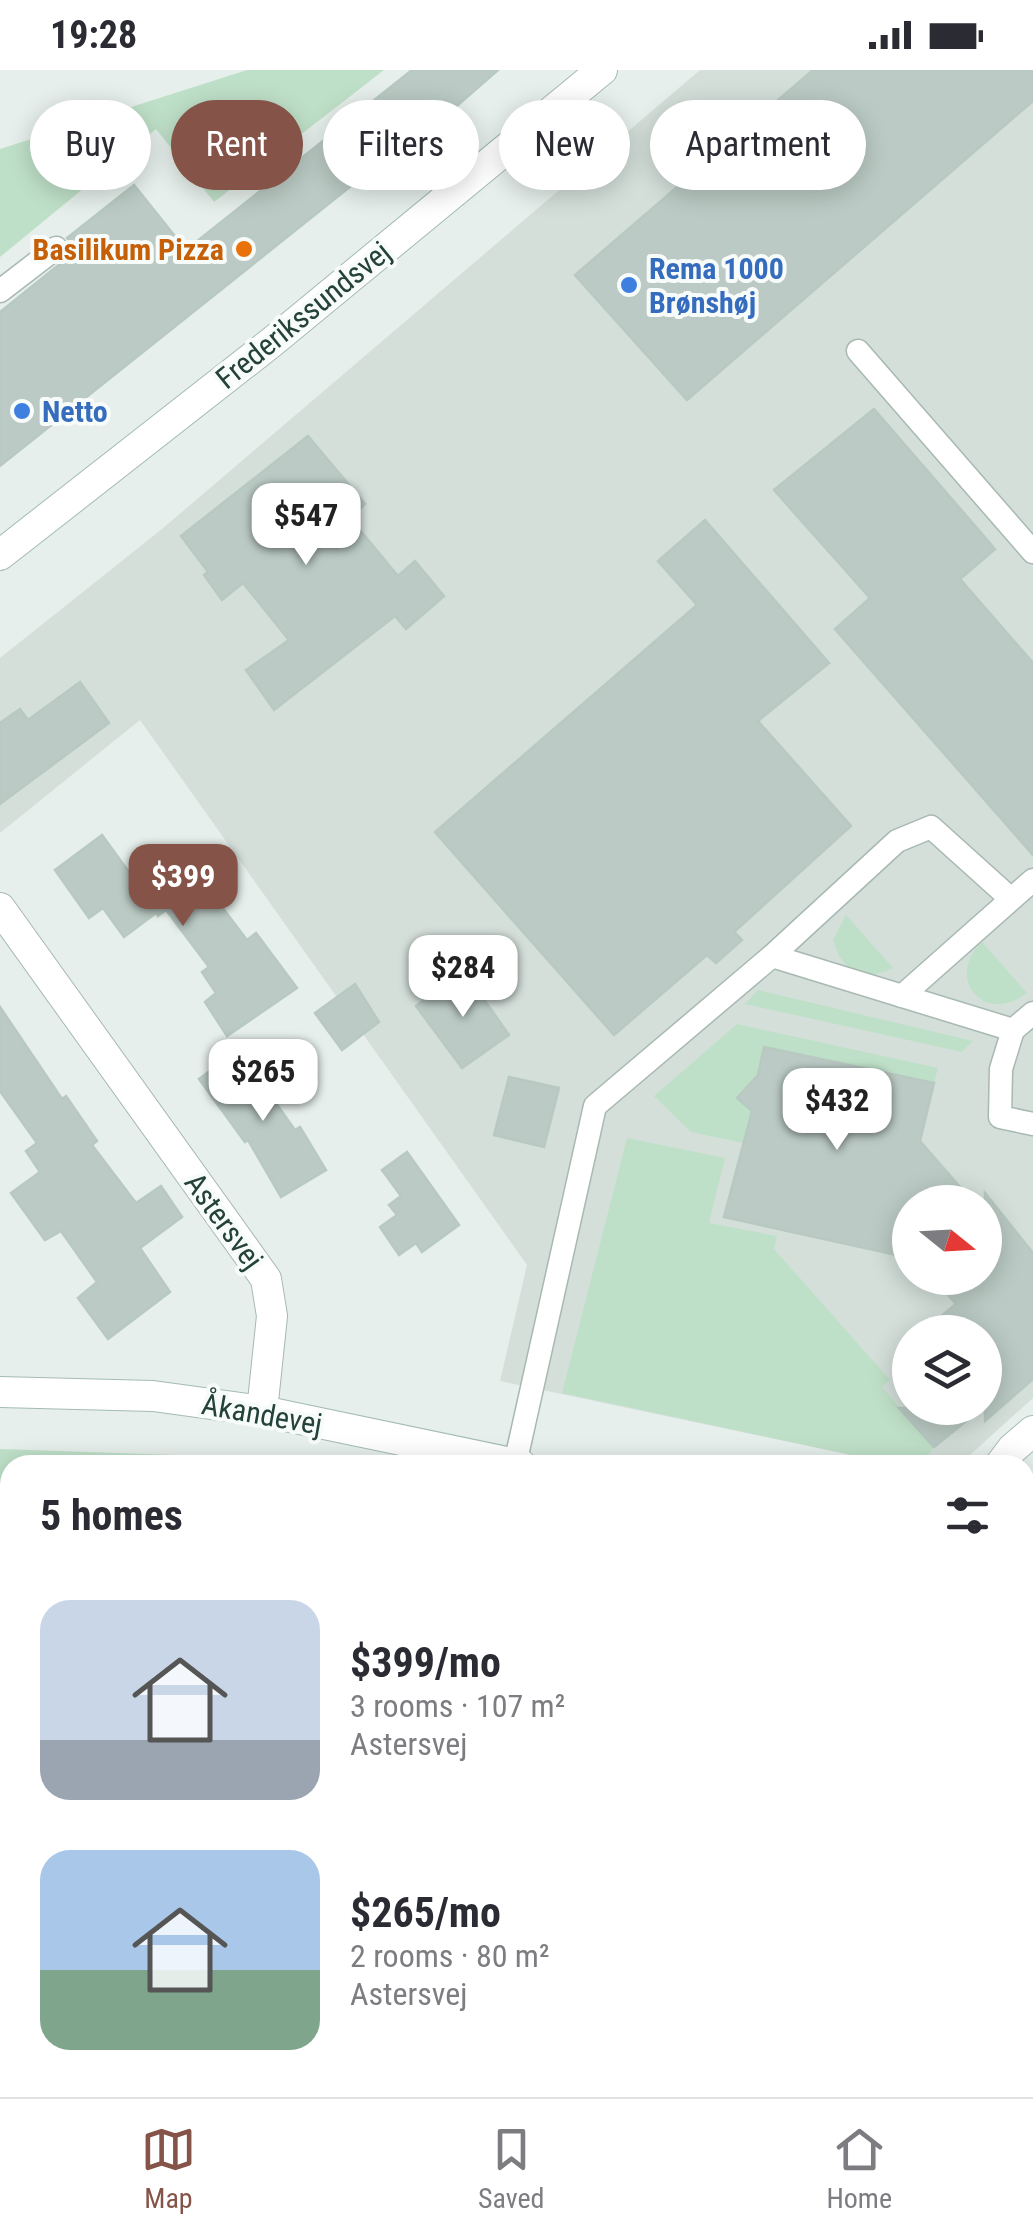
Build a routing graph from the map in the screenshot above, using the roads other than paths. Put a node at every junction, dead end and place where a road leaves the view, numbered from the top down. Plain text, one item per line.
1 (602, 70) edge
2 (56, 248) dead end
3 (0, 291) edge
4 (858, 351) dead end
5 (5, 541) edge
6 (1033, 552) edge
7 (1033, 880) edge
8 (1011, 899) junction
9 (0, 908) edge
10 (772, 956) junction
11 (902, 996) junction
12 (1033, 1012) edge
13 (1013, 1030) junction
14 (1033, 1124) edge
15 (0, 1392) edge
16 (262, 1411) junction
17 (1033, 1432) edge
18 (475, 1455) edge
19 (520, 1455) edge
20 (1008, 1455) edge

1 - 5 street, Frederikssundsvej
2 - 3 lane
4 - 6 lane
7 - 8 lane
8 - 10 lane
8 - 11 lane
9 - 16 street, Astersvej
10 - 11 lane
10 - 19 lane
11 - 13 lane
12 - 13 lane
13 - 14 lane
15 - 16 street, Åkandevej
16 - 18 street, Åkandevej
17 - 20 street

